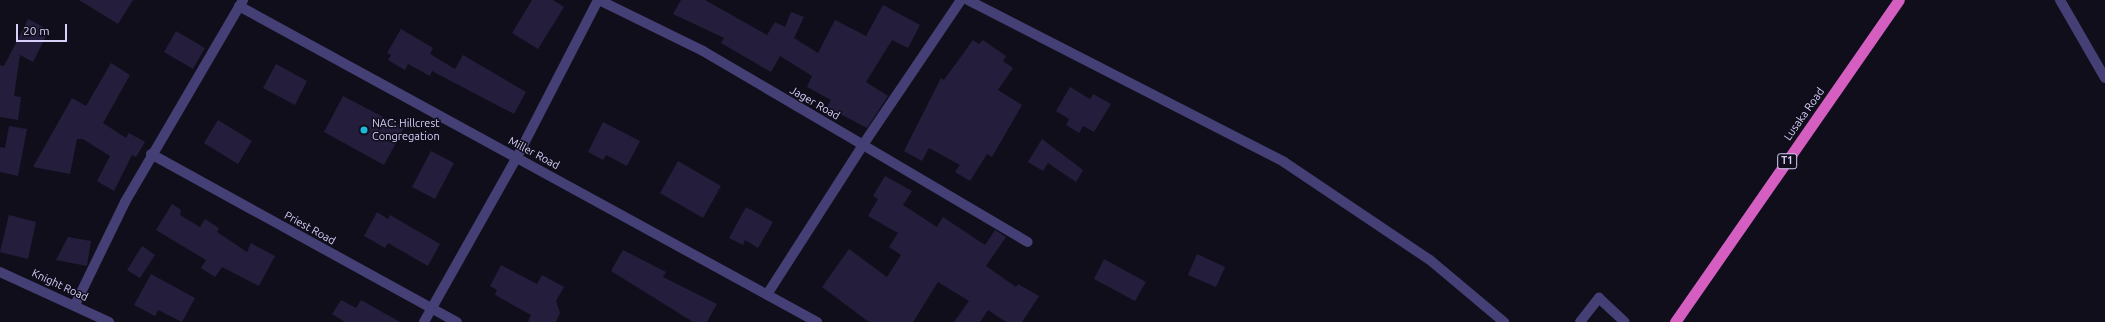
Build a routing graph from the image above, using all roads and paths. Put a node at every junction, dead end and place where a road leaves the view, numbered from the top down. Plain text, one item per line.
1 (599, 0) edge
2 (961, 0) edge
3 (968, 0) edge
4 (1899, 0) edge
5 (2060, 0) edge
6 (241, 3) edge
7 (2105, 78) edge
8 (863, 145) junction
9 (151, 154) junction
10 (517, 157) junction
11 (1028, 242) dead end
12 (0, 272) edge
13 (768, 293) junction
14 (75, 305) junction
15 (432, 309) junction
16 (109, 322) edge
17 (424, 322) edge
18 (457, 322) edge
19 (817, 322) edge
20 (1504, 322) edge
21 (1580, 322) edge
22 (1625, 322) edge
23 (1675, 322) edge

1 - 8 street, Jager Road
1 - 10 street
2 - 8 street
3 - 20 street
4 - 23 highway, Lusaka Road / T1
5 - 7 street
6 - 9 street
6 - 10 street, Miller Road
8 - 11 street, Jager Road
8 - 13 street
9 - 14 street
9 - 15 street, Priest Road
10 - 13 street, Miller Road
10 - 15 street
12 - 14 street, Knight Road
13 - 19 street, Miller Road
14 - 16 street, Knight Road
15 - 17 street
15 - 18 street, Priest Road
21 - 22 street

